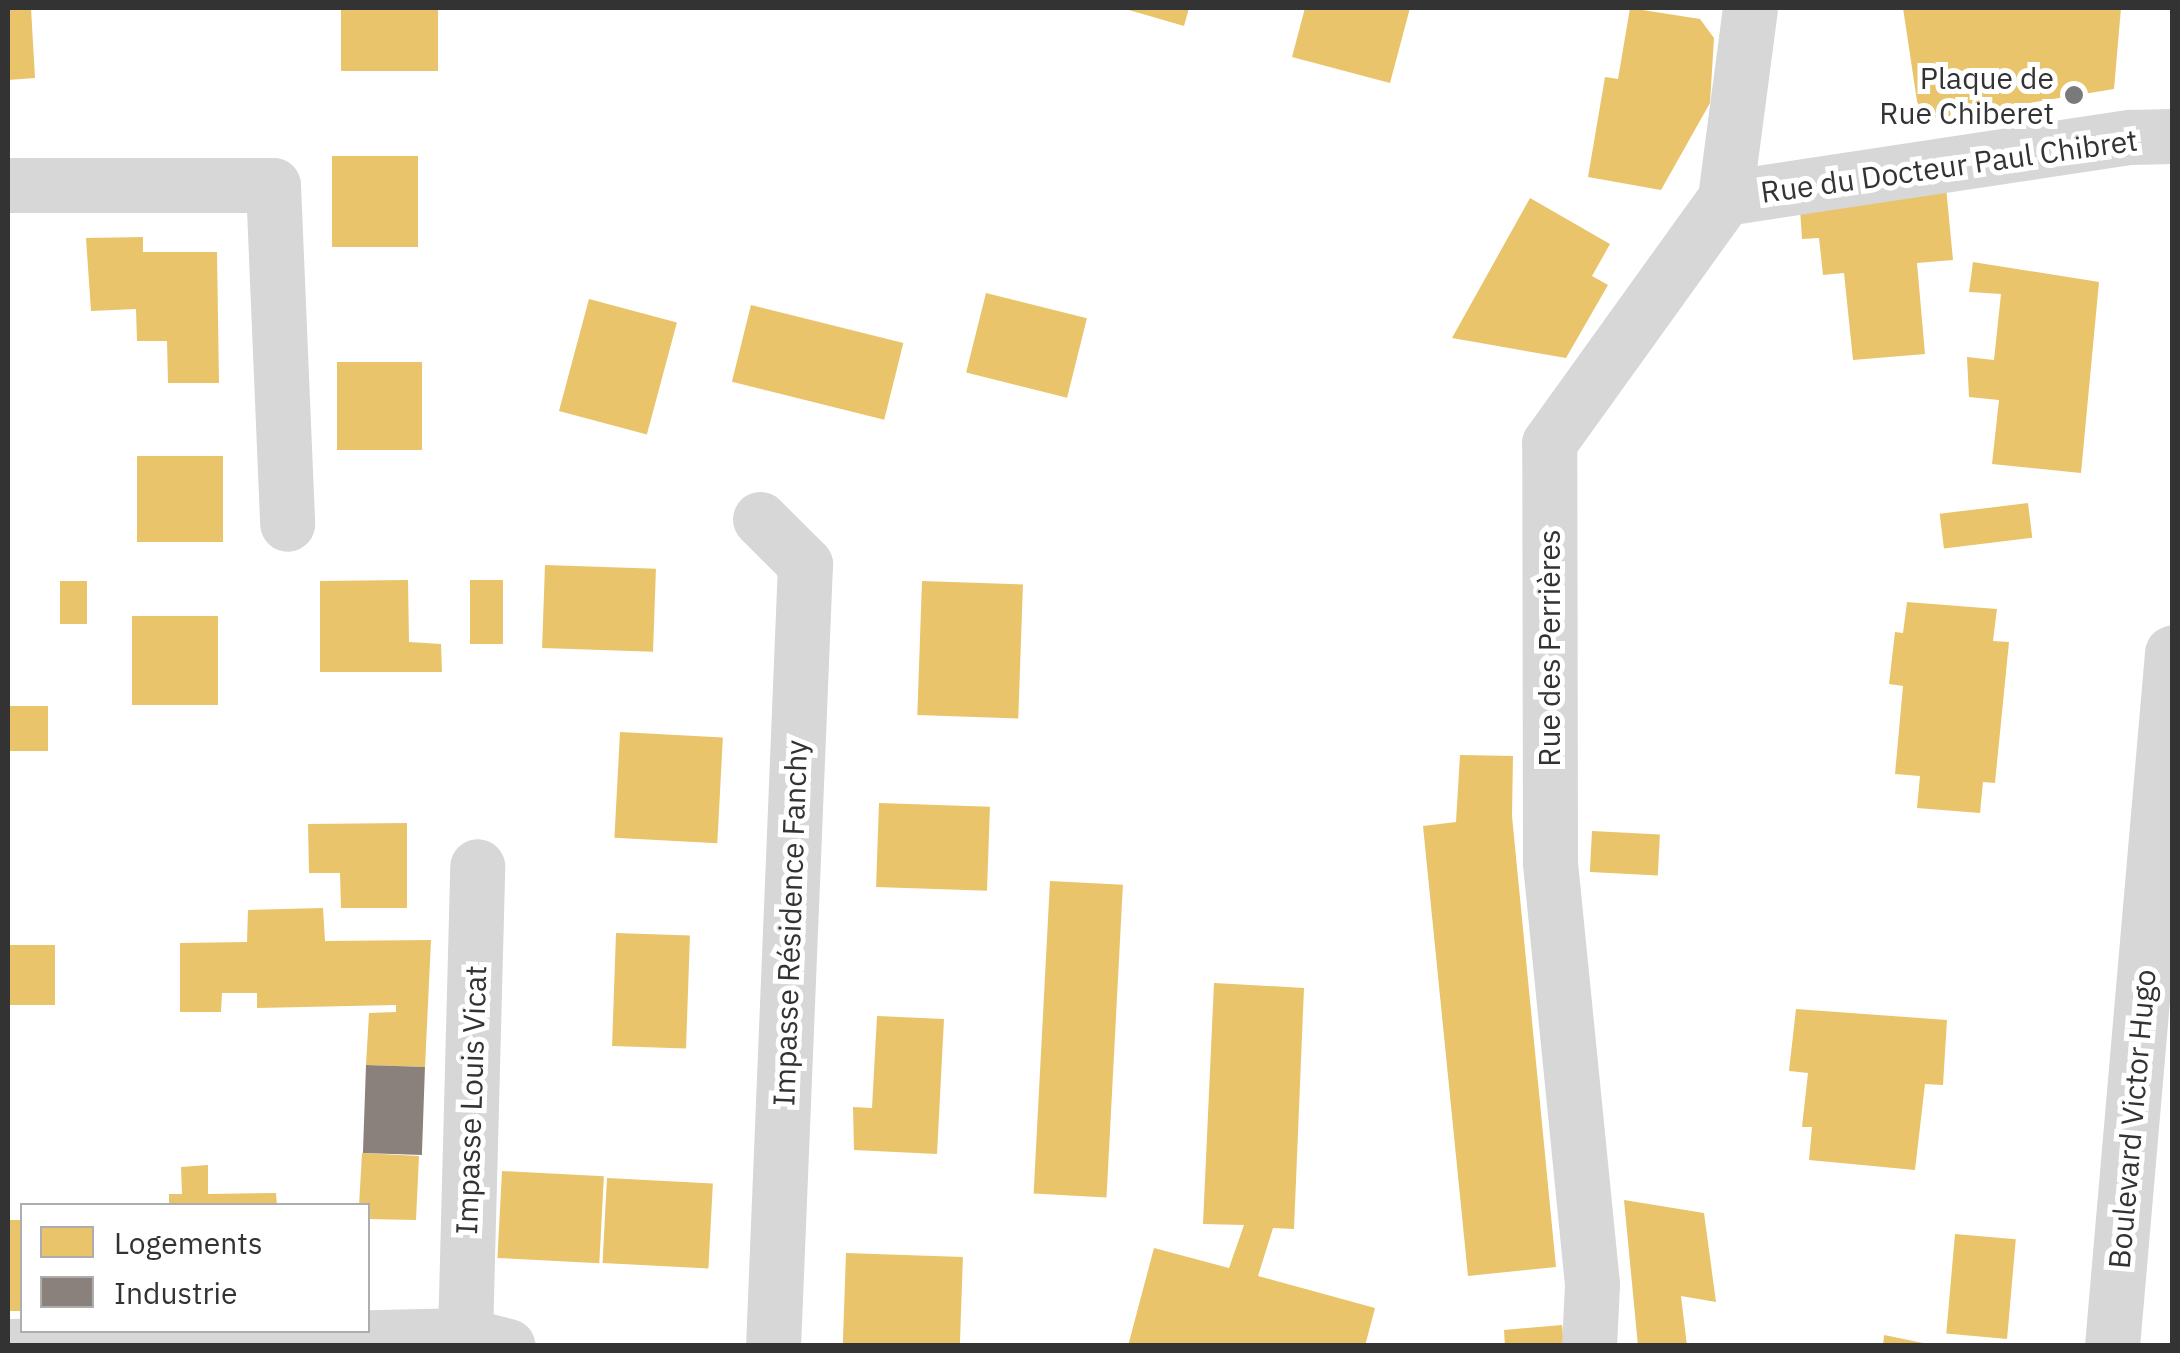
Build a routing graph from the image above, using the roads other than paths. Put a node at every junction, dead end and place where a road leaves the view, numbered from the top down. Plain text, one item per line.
1 (1750, 8) edge
2 (2172, 136) edge
3 (8, 185) edge
4 (1725, 198) junction
5 (760, 519) dead end
6 (287, 524) dead end
7 (2172, 653) edge
8 (478, 866) dead end
9 (487, 1340) edge
10 (10, 1346) edge
11 (772, 1346) edge
12 (1589, 1346) edge
13 (2112, 1346) edge

1 - 4 street, Rue des Perrières
2 - 4 street, Rue du Docteur Paul Chibret
3 - 6 street
4 - 12 street, Rue des Perrières
5 - 11 street, Impasse Résidence Fanchy
7 - 13 street, Boulevard Victor Hugo
8 - 9 street, Impasse Louis Vicat
9 - 10 street

